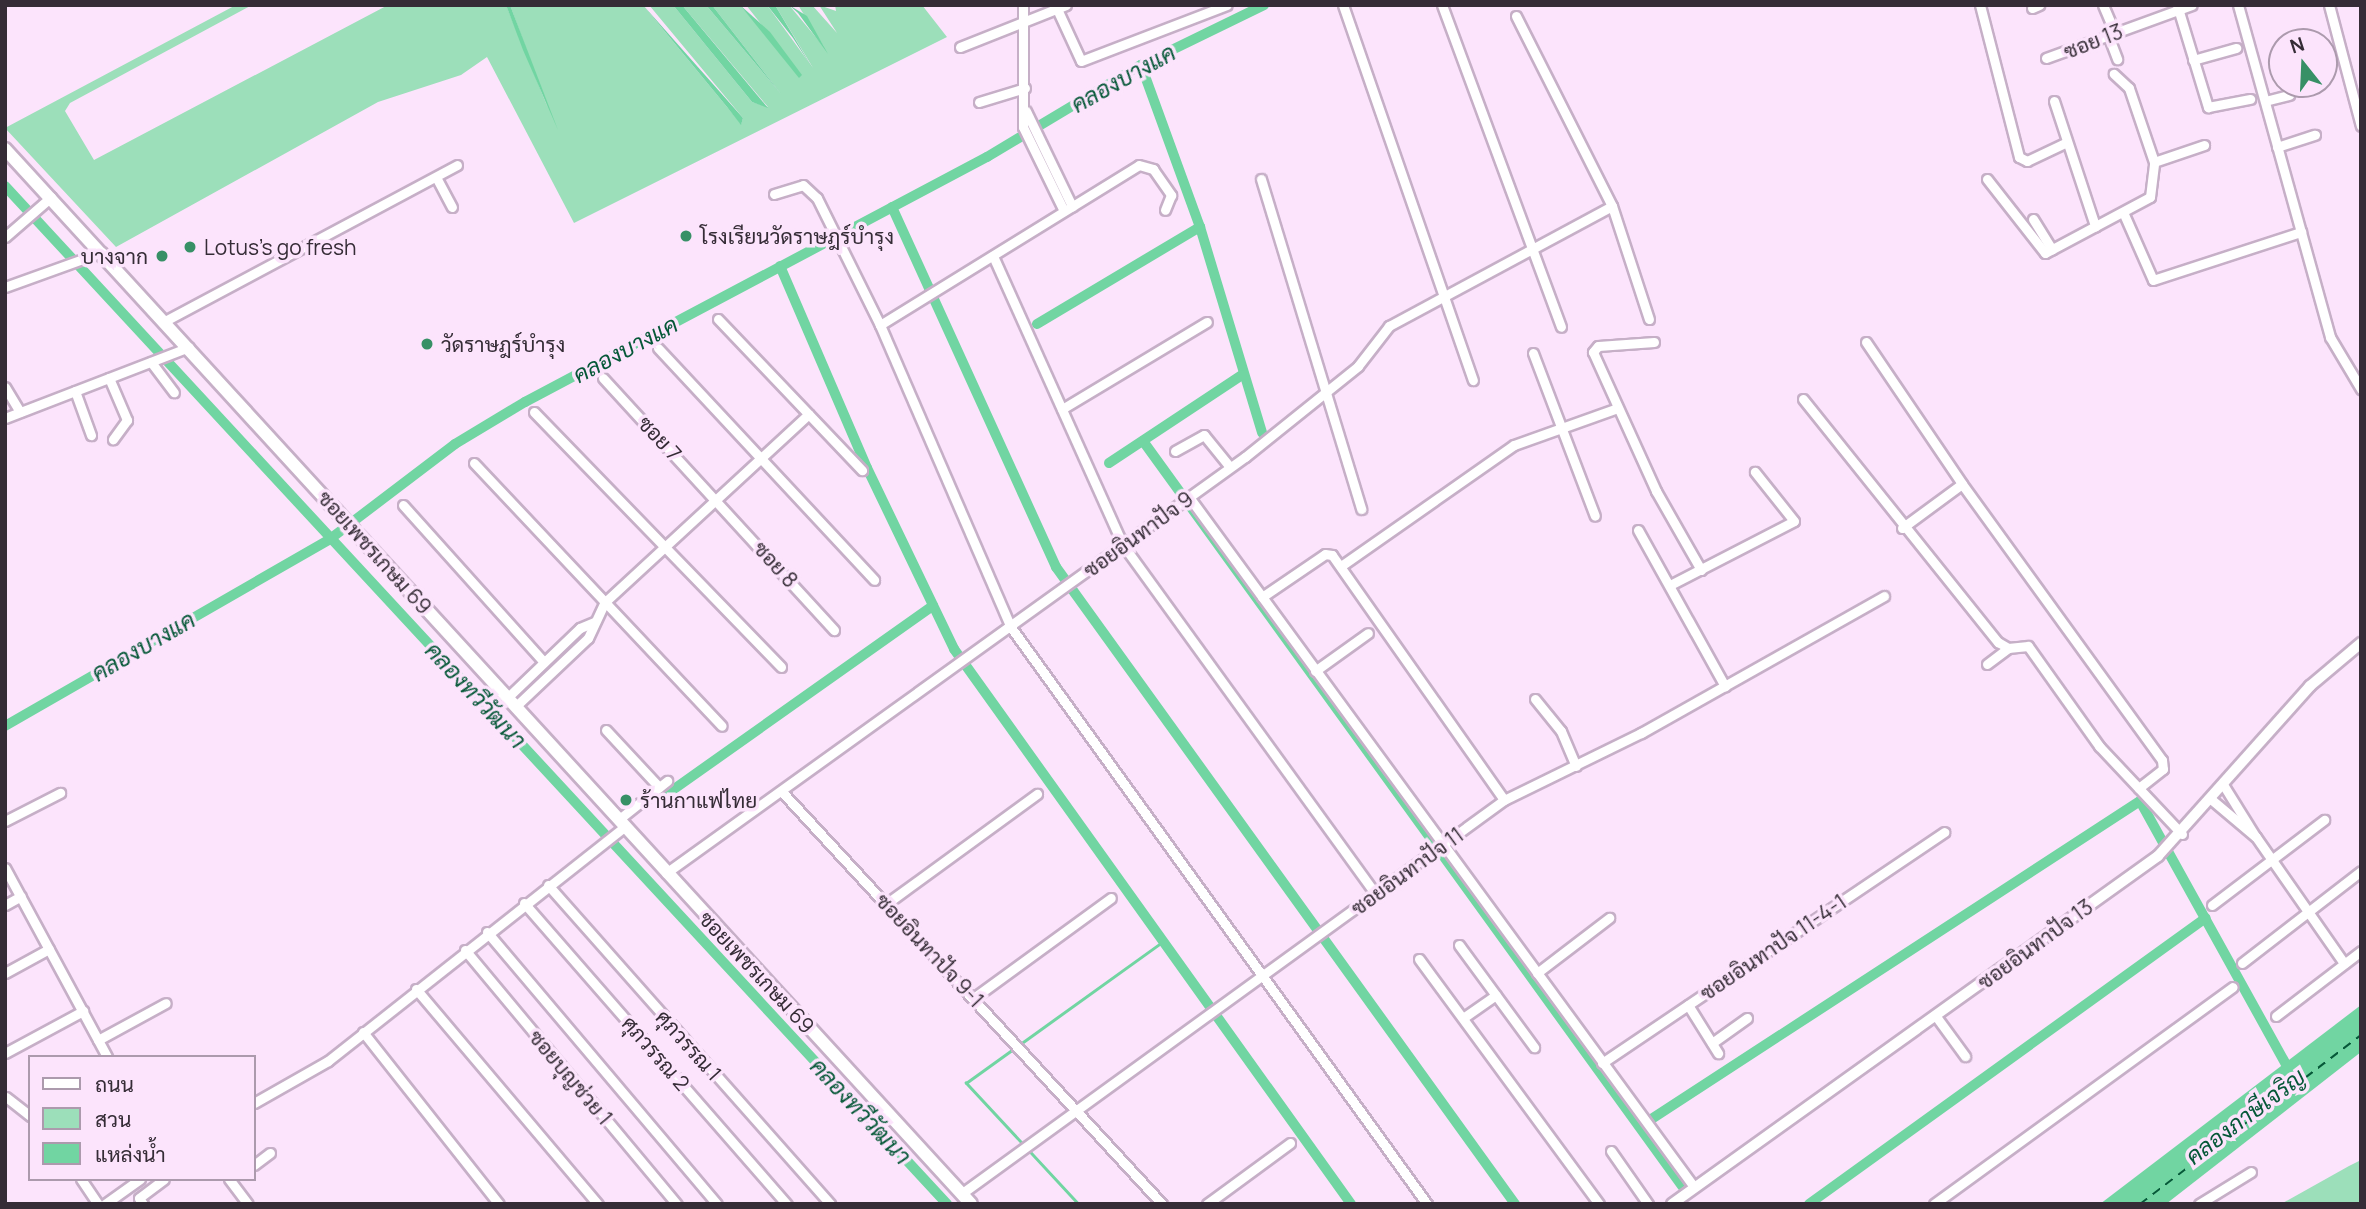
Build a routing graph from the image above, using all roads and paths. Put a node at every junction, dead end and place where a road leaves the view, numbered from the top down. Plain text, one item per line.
1 (1023, 5) edge
2 (1227, 5) edge
3 (1343, 5) edge
4 (1455, 5) edge
5 (1980, 5) edge
6 (2103, 5) edge
7 (2192, 5) edge
8 (2238, 5) edge
9 (2329, 5) edge
10 (1061, 7) edge
11 (2178, 7) edge
12 (1444, 10) edge
13 (1516, 16) dead end
14 (1023, 22) junction
15 (2111, 34) junction
16 (960, 47) dead end
17 (2236, 48) dead end
18 (2046, 58) dead end
19 (2117, 59) dead end
20 (2193, 60) junction
21 (2114, 74) dead end
22 (1025, 88) junction
23 (2276, 98) edge
24 (2250, 99) dead end
25 (2054, 101) dead end
26 (2264, 101) junction
27 (979, 102) dead end
28 (1026, 111) junction
29 (2361, 126) edge
30 (2315, 135) dead end
31 (2065, 143) junction
32 (2204, 145) dead end
33 (2277, 147) junction
34 (5, 149) edge
35 (2154, 162) junction
36 (457, 165) dead end
37 (1043, 165) junction
38 (436, 177) junction
39 (1261, 179) dead end
40 (1987, 179) dead end
41 (774, 194) dead end
42 (47, 201) junction
43 (1612, 205) junction
44 (452, 207) dead end
45 (1068, 209) junction
46 (1165, 210) dead end
47 (2123, 212) junction
48 (2033, 219) dead end
49 (2095, 226) junction
50 (2301, 232) junction
51 (5, 237) edge
52 (1529, 250) junction
53 (2052, 250) junction
54 (97, 254) junction
55 (993, 256) junction
56 (5, 287) edge
57 (1443, 297) junction
58 (718, 319) dead end
59 (1649, 319) dead end
60 (166, 321) junction
61 (1207, 322) dead end
62 (880, 325) junction
63 (1561, 327) dead end
64 (1654, 342) dead end
65 (1866, 342) dead end
66 (658, 348) dead end
67 (184, 349) junction
68 (1534, 353) dead end
69 (152, 362) junction
70 (109, 378) junction
71 (603, 378) dead end
72 (1473, 380) dead end
73 (5, 387) edge
74 (2361, 389) edge
75 (75, 391) junction
76 (174, 392) dead end
77 (1326, 392) junction
78 (1803, 399) dead end
79 (1062, 409) junction
80 (1615, 409) junction
81 (20, 412) junction
82 (534, 412) dead end
83 (809, 414) junction
84 (5, 418) edge
85 (1560, 427) junction
86 (91, 435) dead end
87 (113, 439) dead end
88 (1175, 451) dead end
89 (763, 457) junction
90 (474, 463) dead end
91 (1230, 467) junction
92 (862, 470) dead end
93 (1755, 472) dead end
94 (1962, 484) junction
95 (1189, 497) junction
96 (717, 499) junction
97 (403, 505) dead end
98 (1361, 509) dead end
99 (1595, 516) dead end
100 (1902, 528) junction
101 (1637, 530) dead end
102 (1122, 545) junction
103 (666, 547) junction
104 (1341, 566) junction
105 (1701, 570) junction
106 (874, 580) dead end
107 (1672, 584) junction
108 (1884, 596) dead end
109 (1262, 597) junction
110 (605, 602) junction
111 (594, 622) junction
112 (1010, 626) junction
113 (834, 630) dead end
114 (1368, 633) dead end
115 (2361, 643) edge
116 (2008, 648) junction
117 (544, 662) junction
118 (1987, 664) dead end
119 (781, 667) dead end
120 (1315, 671) junction
121 (1725, 686) junction
122 (1535, 699) dead end
123 (511, 703) junction
124 (722, 726) dead end
125 (606, 730) dead end
126 (1576, 766) junction
127 (2224, 786) junction
128 (2139, 788) junction
129 (60, 793) dead end
130 (783, 793) junction
131 (1037, 794) dead end
132 (1504, 800) junction
133 (2212, 800) junction
134 (2324, 820) dead end
135 (5, 821) edge
136 (620, 826) junction
137 (1944, 832) dead end
138 (2256, 837) junction
139 (2175, 841) junction
140 (1441, 847) junction
141 (2272, 859) junction
142 (5, 868) edge
143 (2361, 871) edge
144 (666, 873) junction
145 (548, 885) junction
146 (1376, 894) junction
147 (21, 896) junction
148 (1111, 898) dead end
149 (524, 903) junction
150 (886, 904) junction
151 (5, 905) edge
152 (2212, 905) dead end
153 (2309, 912) junction
154 (1609, 918) dead end
155 (487, 932) junction
156 (1459, 945) dead end
157 (49, 949) junction
158 (465, 950) junction
159 (2361, 951) edge
160 (1419, 959) dead end
161 (2242, 962) dead end
162 (2344, 963) junction
163 (5, 973) edge
164 (1537, 973) junction
165 (1262, 976) junction
166 (2233, 987) dead end
167 (416, 989) junction
168 (1496, 995) junction
169 (975, 998) junction
170 (166, 1003) dead end
171 (1688, 1005) junction
172 (83, 1011) junction
173 (1935, 1015) junction
174 (2276, 1016) dead end
175 (1463, 1018) junction
176 (1746, 1018) dead end
177 (363, 1032) junction
178 (99, 1040) junction
179 (1712, 1042) junction
180 (1534, 1046) dead end
181 (5, 1052) edge
182 (1718, 1054) dead end
183 (106, 1055) edge
184 (1965, 1056) dead end
185 (1602, 1063) junction
186 (6, 1097) edge
187 (256, 1102) edge
188 (1078, 1107) junction
189 (28, 1114) edge
190 (1290, 1143) dead end
191 (1611, 1151) dead end
192 (270, 1153) dead end
193 (256, 1164) edge
194 (2251, 1172) dead end
195 (82, 1181) edge
196 (136, 1181) edge
197 (161, 1181) edge
198 (232, 1181) edge
199 (1694, 1187) junction
200 (961, 1194) junction
201 (98, 1204) edge
202 (105, 1204) edge
203 (143, 1204) edge
204 (248, 1204) edge
205 (499, 1204) edge
206 (598, 1204) edge
207 (677, 1204) edge
208 (717, 1204) edge
209 (787, 1204) edge
210 (830, 1204) edge
211 (971, 1204) edge
212 (1162, 1204) edge
213 (1207, 1204) edge
214 (1427, 1204) edge
215 (1599, 1204) edge
216 (1648, 1204) edge
217 (1672, 1204) edge
218 (1934, 1204) edge
219 (2199, 1204) edge

1 - 14 street
2 - 10 street
3 - 57 street
4 - 12 street
5 - 31 street
6 - 15 street
7 - 11 street, ซอย 13
8 - 26 street
9 - 29 street
10 - 14 street
11 - 15 street, ซอย 13
11 - 20 street
12 - 52 street
13 - 43 street
14 - 16 street
14 - 22 street
15 - 18 street, ซอย 13
15 - 19 street
17 - 20 street
20 - 24 street
21 - 35 street
22 - 27 street
22 - 28 street
23 - 26 street
25 - 31 street
26 - 33 street
28 - 37 street
28 - 37 street
30 - 33 street
31 - 49 street
32 - 35 street
33 - 50 street
34 - 42 main road, ซอยเพชรเกษม 69
35 - 47 street
36 - 38 street
37 - 45 street
38 - 44 street
38 - 60 street
39 - 77 street
40 - 53 street
41 - 62 street
42 - 51 street
42 - 54 main road, ซอยเพชรเกษม 69
43 - 52 street, ซอยอินทาปัจ 9
43 - 59 street
45 - 46 street
45 - 55 street
47 - 49 street
47 - 50 street
48 - 53 street
49 - 53 street
50 - 74 street
52 - 57 street, ซอยอินทาปัจ 9
52 - 63 street
54 - 56 street
54 - 60 main road, ซอยเพชรเกษม 69
55 - 62 street
55 - 79 street
57 - 72 street
57 - 77 street, ซอยอินทาปัจ 9
58 - 83 street
60 - 67 main road, ซอยเพชรเกษม 69
61 - 79 street
62 - 112 street
64 - 80 street
65 - 94 street
66 - 89 street
67 - 69 street
67 - 123 main road, ซอยเพชรเกษม 69
68 - 85 street
69 - 70 street
69 - 76 street
70 - 75 street
70 - 87 street
71 - 96 street, ซอย 7
73 - 81 street
75 - 81 street
75 - 86 street
77 - 91 street, ซอยอินทาปัจ 9
77 - 98 street
78 - 100 street
79 - 102 street
80 - 85 street
80 - 105 street
81 - 84 street
82 - 103 street
83 - 89 street
83 - 92 street
85 - 99 street
85 - 104 street
88 - 91 street
89 - 96 street
89 - 106 street
90 - 110 street
91 - 95 street, ซอยอินทาปัจ 9
93 - 105 street
94 - 100 street
94 - 128 street
95 - 102 street, ซอยอินทาปัจ 9
95 - 109 street
96 - 103 street
96 - 113 street, ซอย 8
97 - 117 street
100 - 116 street
101 - 107 street
102 - 112 street, ซอยอินทาปัจ 9
102 - 146 street
103 - 110 street
103 - 119 street
104 - 109 street
104 - 132 street
105 - 107 street
107 - 121 street
108 - 121 street, ซอยอินทาปัจ 11
109 - 120 street
110 - 111 street
110 - 124 street
111 - 117 street
111 - 123 street
112 - 130 street, ซอยอินทาปัจ 9
112 - 165 street
114 - 120 street
115 - 127 street, ซอยอินทาปัจ 13
116 - 118 street
116 - 128 street
117 - 123 street
120 - 140 street
121 - 126 street, ซอยอินทาปัจ 11
122 - 126 street
123 - 136 main road, ซอยเพชรเกษม 69
125 - 136 street
126 - 132 street, ซอยอินทาปัจ 11
127 - 133 street, ซอยอินทาปัจ 13
127 - 138 street
128 - 139 street
129 - 135 street
130 - 144 street, ซอยอินทาปัจ 9
130 - 150 street, ซอยอินทาปัจ 9-1
131 - 150 street
132 - 140 street, ซอยอินทาปัจ 11
133 - 138 street
133 - 139 street, ซอยอินทาปัจ 13
134 - 141 street
136 - 144 main road, ซอยเพชรเกษม 69
136 - 145 street
137 - 171 street, ซอยอินทาปัจ 11-4-1
138 - 141 street
139 - 173 street, ซอยอินทาปัจ 13
140 - 146 street, ซอยอินทาปัจ 11
140 - 164 street
141 - 152 street
141 - 153 street
142 - 147 street
143 - 153 street
144 - 200 main road, ซอยเพชรเกษม 69
145 - 149 street
145 - 210 street, ศุภวรรณ 1
146 - 165 street, ซอยอินทาปัจ 11
147 - 151 street
147 - 157 street
148 - 169 street
149 - 155 street
149 - 209 street, ศุภวรรณ 2
150 - 169 street, ซอยอินทาปัจ 9-1
153 - 161 street
153 - 162 street
154 - 164 street
155 - 158 street
155 - 208 street
156 - 168 street
157 - 163 street
157 - 172 street
158 - 167 street
158 - 207 street, ซอยบุญช่วย 1
159 - 162 street
160 - 175 street
162 - 174 street
164 - 185 street
165 - 188 street, ซอยอินทาปัจ 11
165 - 214 street
166 - 218 street
167 - 177 street
167 - 206 street
168 - 175 street
168 - 180 street
169 - 188 street, ซอยอินทาปัจ 9-1
170 - 178 street
171 - 179 street
171 - 185 street, ซอยอินทาปัจ 11-4-1
172 - 178 street
172 - 181 street
173 - 184 street
173 - 199 street, ซอยอินทาปัจ 13
175 - 215 street
176 - 179 street
177 - 187 street
177 - 205 street
178 - 183 street
179 - 182 street
185 - 199 street
186 - 189 street
188 - 200 street, ซอยอินทาปัจ 11
188 - 212 street, ซอยอินทาปัจ 9-1
190 - 213 street
191 - 216 street
192 - 193 street
194 - 219 street
195 - 201 street
196 - 202 street
197 - 203 street
198 - 204 street
199 - 217 street, ซอยอินทาปัจ 13
200 - 211 main road, ซอยเพชรเกษม 69

